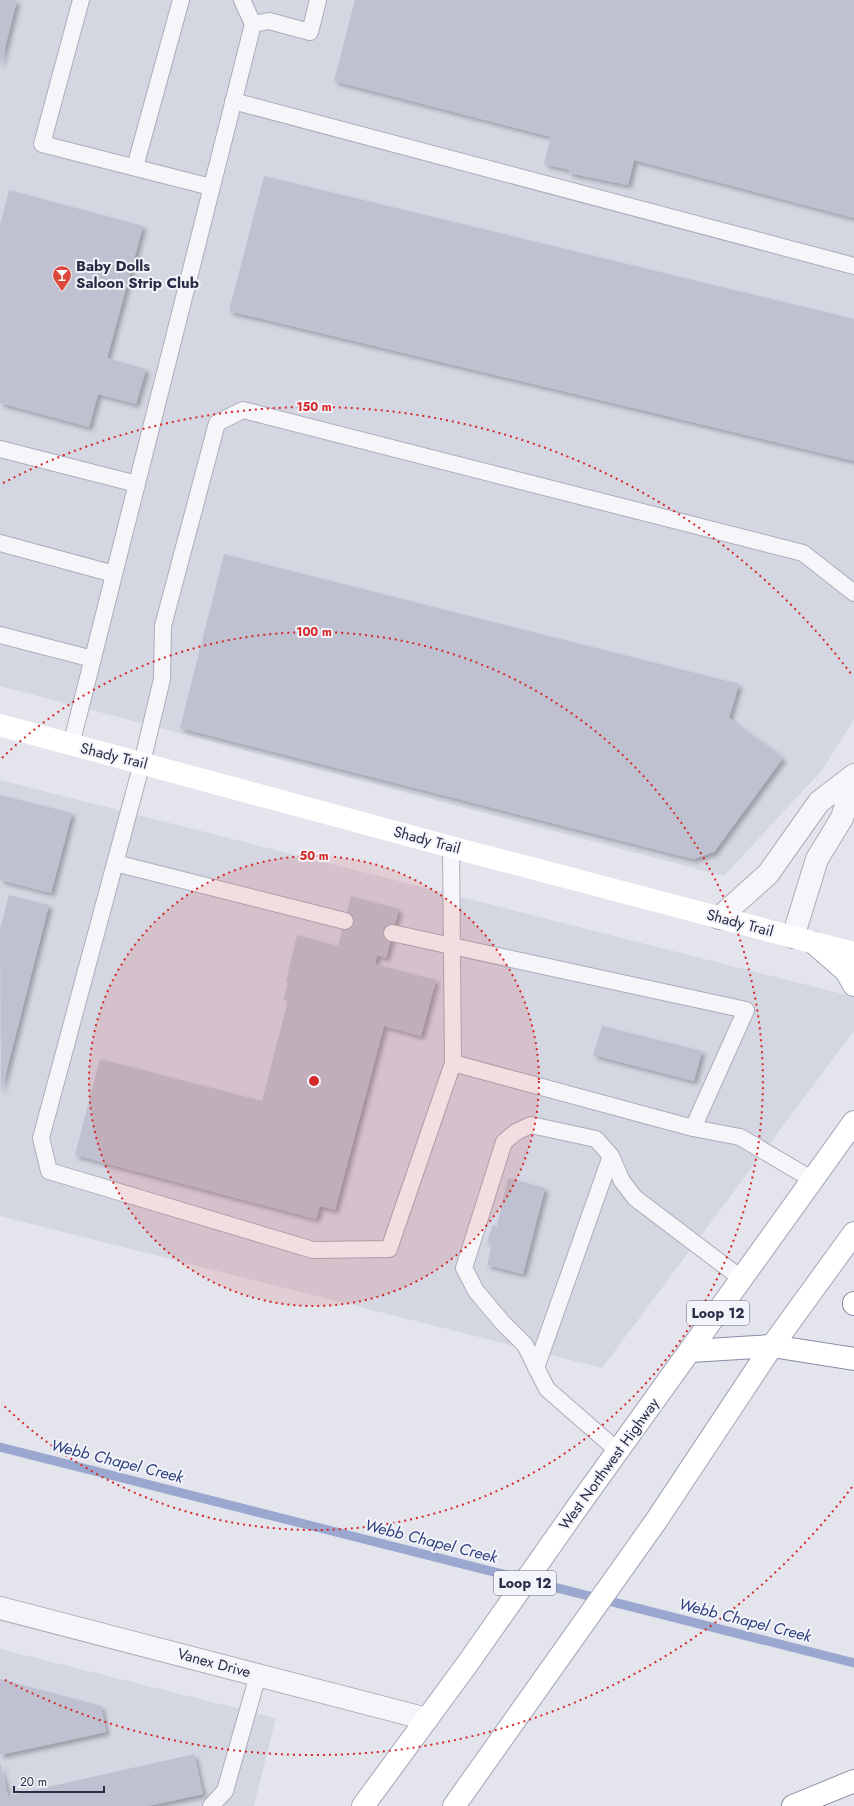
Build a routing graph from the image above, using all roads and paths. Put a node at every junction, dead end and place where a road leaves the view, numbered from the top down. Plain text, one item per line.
1 (81, 0) edge
2 (181, 0) edge
3 (242, 0) edge
4 (318, 0) edge
5 (253, 24) junction
6 (233, 101) junction
7 (135, 168) junction
8 (212, 187) junction
9 (854, 266) edge
10 (0, 449) edge
11 (137, 484) junction
12 (0, 543) edge
13 (114, 574) junction
14 (854, 593) edge
15 (0, 635) edge
16 (93, 659) junction
17 (0, 725) edge
18 (71, 745) junction
19 (142, 763) junction
20 (854, 775) edge
21 (854, 779) edge
22 (452, 847) junction
23 (115, 863) junction
24 (719, 918) junction
25 (345, 921) dead end
26 (392, 933) dead end
27 (793, 937) junction
28 (814, 943) junction
29 (451, 946) junction
30 (854, 953) edge
31 (854, 985) edge
32 (453, 1063) junction
33 (854, 1122) edge
34 (693, 1128) junction
35 (611, 1156) junction
36 (813, 1180) junction
37 (854, 1233) edge
38 (742, 1279) junction
39 (772, 1346) junction
40 (691, 1351) junction
41 (854, 1359) edge
42 (536, 1368) junction
43 (618, 1452) junction
44 (0, 1608) edge
45 (258, 1675) junction
46 (427, 1719) junction
47 (854, 1782) edge
48 (211, 1806) edge
49 (363, 1806) edge
50 (454, 1806) edge
51 (793, 1806) edge

1 - 7 lane
2 - 7 lane
3 - 5 lane
4 - 5 lane
5 - 6 lane
6 - 8 lane
6 - 9 lane
7 - 8 lane
8 - 11 lane
10 - 11 lane
11 - 13 lane
12 - 13 lane
13 - 16 lane
14 - 19 lane
15 - 16 lane
16 - 18 lane
17 - 18 main road, Shady Trail
18 - 19 main road, Shady Trail
19 - 22 main road, Shady Trail
19 - 23 lane
20 - 24 street
21 - 27 street
22 - 24 main road, Shady Trail
22 - 29 lane
23 - 25 lane
23 - 32 lane
24 - 27 main road, Shady Trail
26 - 29 lane
27 - 28 main road, Shady Trail
28 - 30 main road, Shady Trail
28 - 31 main road
29 - 32 lane
29 - 34 lane
32 - 34 lane
33 - 36 main road, West Northwest Highway / Loop 12
34 - 36 lane
35 - 38 lane
35 - 42 lane
35 - 42 lane
36 - 38 main road, West Northwest Highway / Loop 12
37 - 39 main road
38 - 40 main road, West Northwest Highway / Loop 12
39 - 40 main road
39 - 41 main road
39 - 50 main road
40 - 43 main road, West Northwest Highway / Loop 12
42 - 43 lane
43 - 46 main road, West Northwest Highway / Loop 12
44 - 45 street, Vanex Drive
45 - 46 street, Vanex Drive
45 - 48 lane
46 - 49 main road, West Northwest Highway / Loop 12
47 - 51 main road

